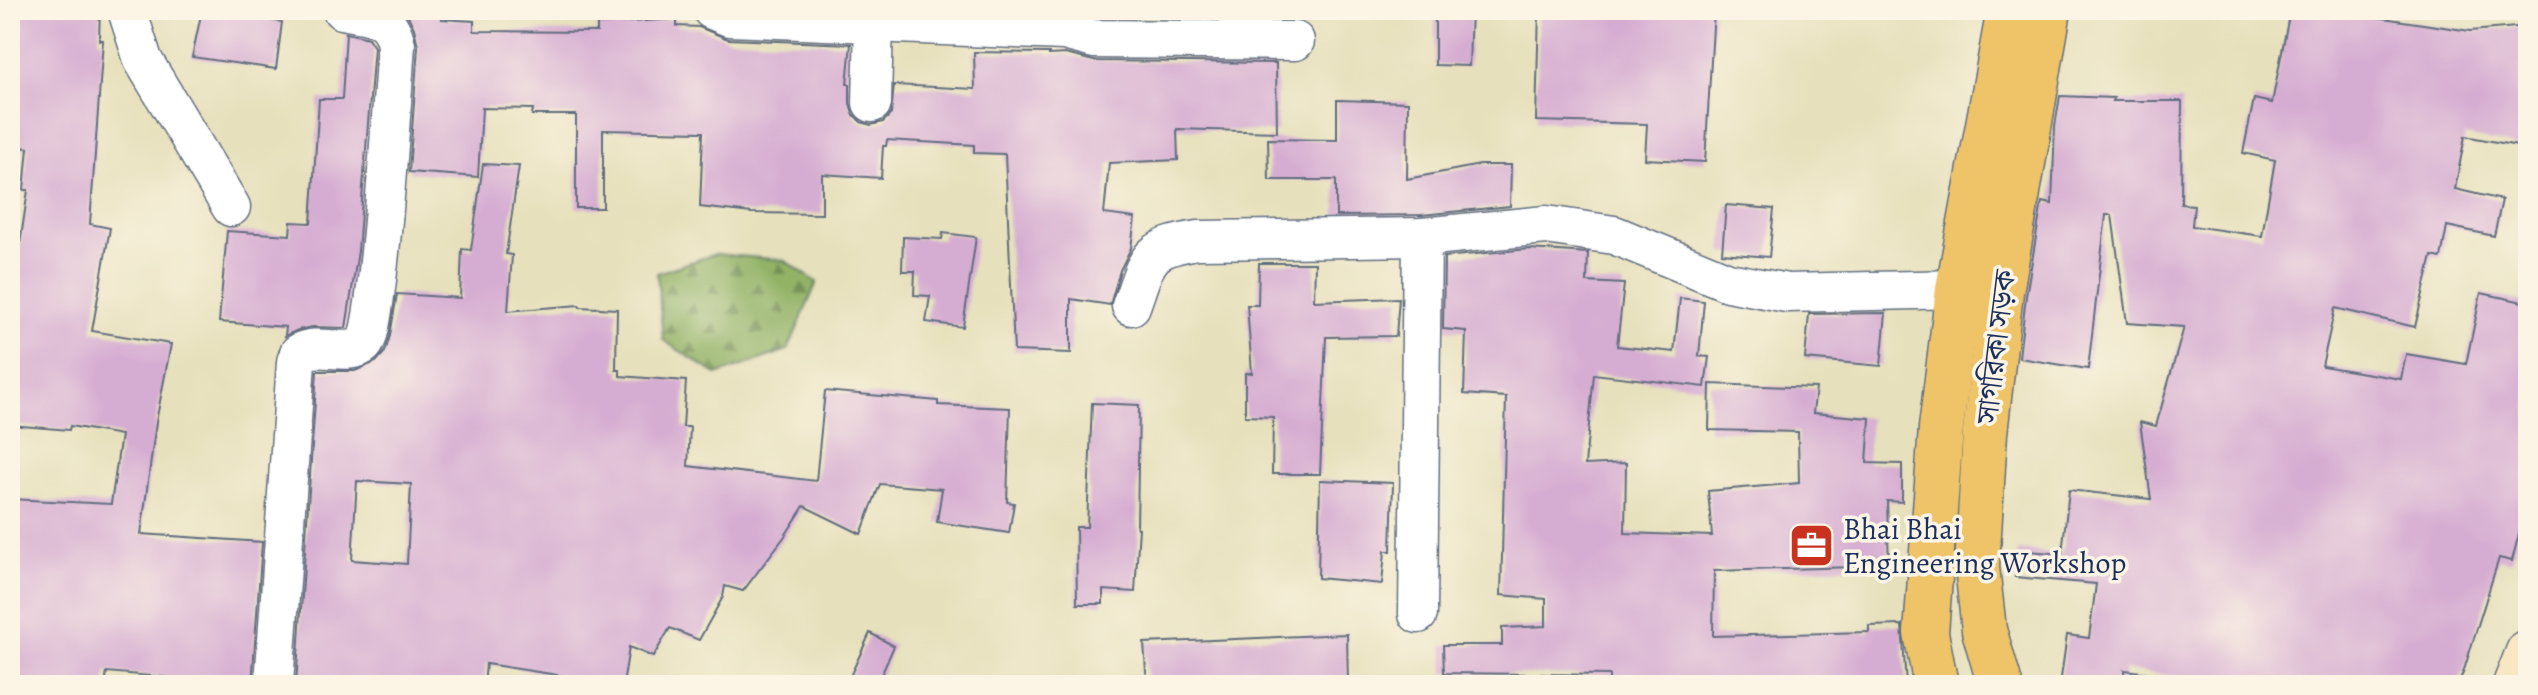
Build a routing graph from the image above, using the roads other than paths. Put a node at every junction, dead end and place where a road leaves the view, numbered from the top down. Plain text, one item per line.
1 (127, 10) edge
2 (342, 10) edge
3 (712, 10) edge
4 (2009, 10) edge
5 (2049, 10) edge
6 (874, 21) junction
7 (1295, 41) dead end
8 (872, 103) dead end
9 (231, 207) dead end
10 (1422, 237) junction
11 (1958, 289) junction
12 (2001, 292) junction
13 (1131, 306) dead end
14 (1418, 614) dead end
15 (2528, 652) edge
16 (274, 684) edge
17 (1936, 685) edge
18 (2000, 685) edge
19 (2515, 685) edge

1 - 9 street
2 - 16 street
3 - 6 street
4 - 11 main road, সাগরিকা সড়ক
5 - 12 main road, সাগরিকা সড়ক
6 - 7 street
6 - 8 street
10 - 11 street
10 - 13 street
10 - 14 street
11 - 12 street
11 - 17 main road, সাগরিকা সড়ক
12 - 18 main road, সাগরিকা সড়ক
15 - 19 main road

